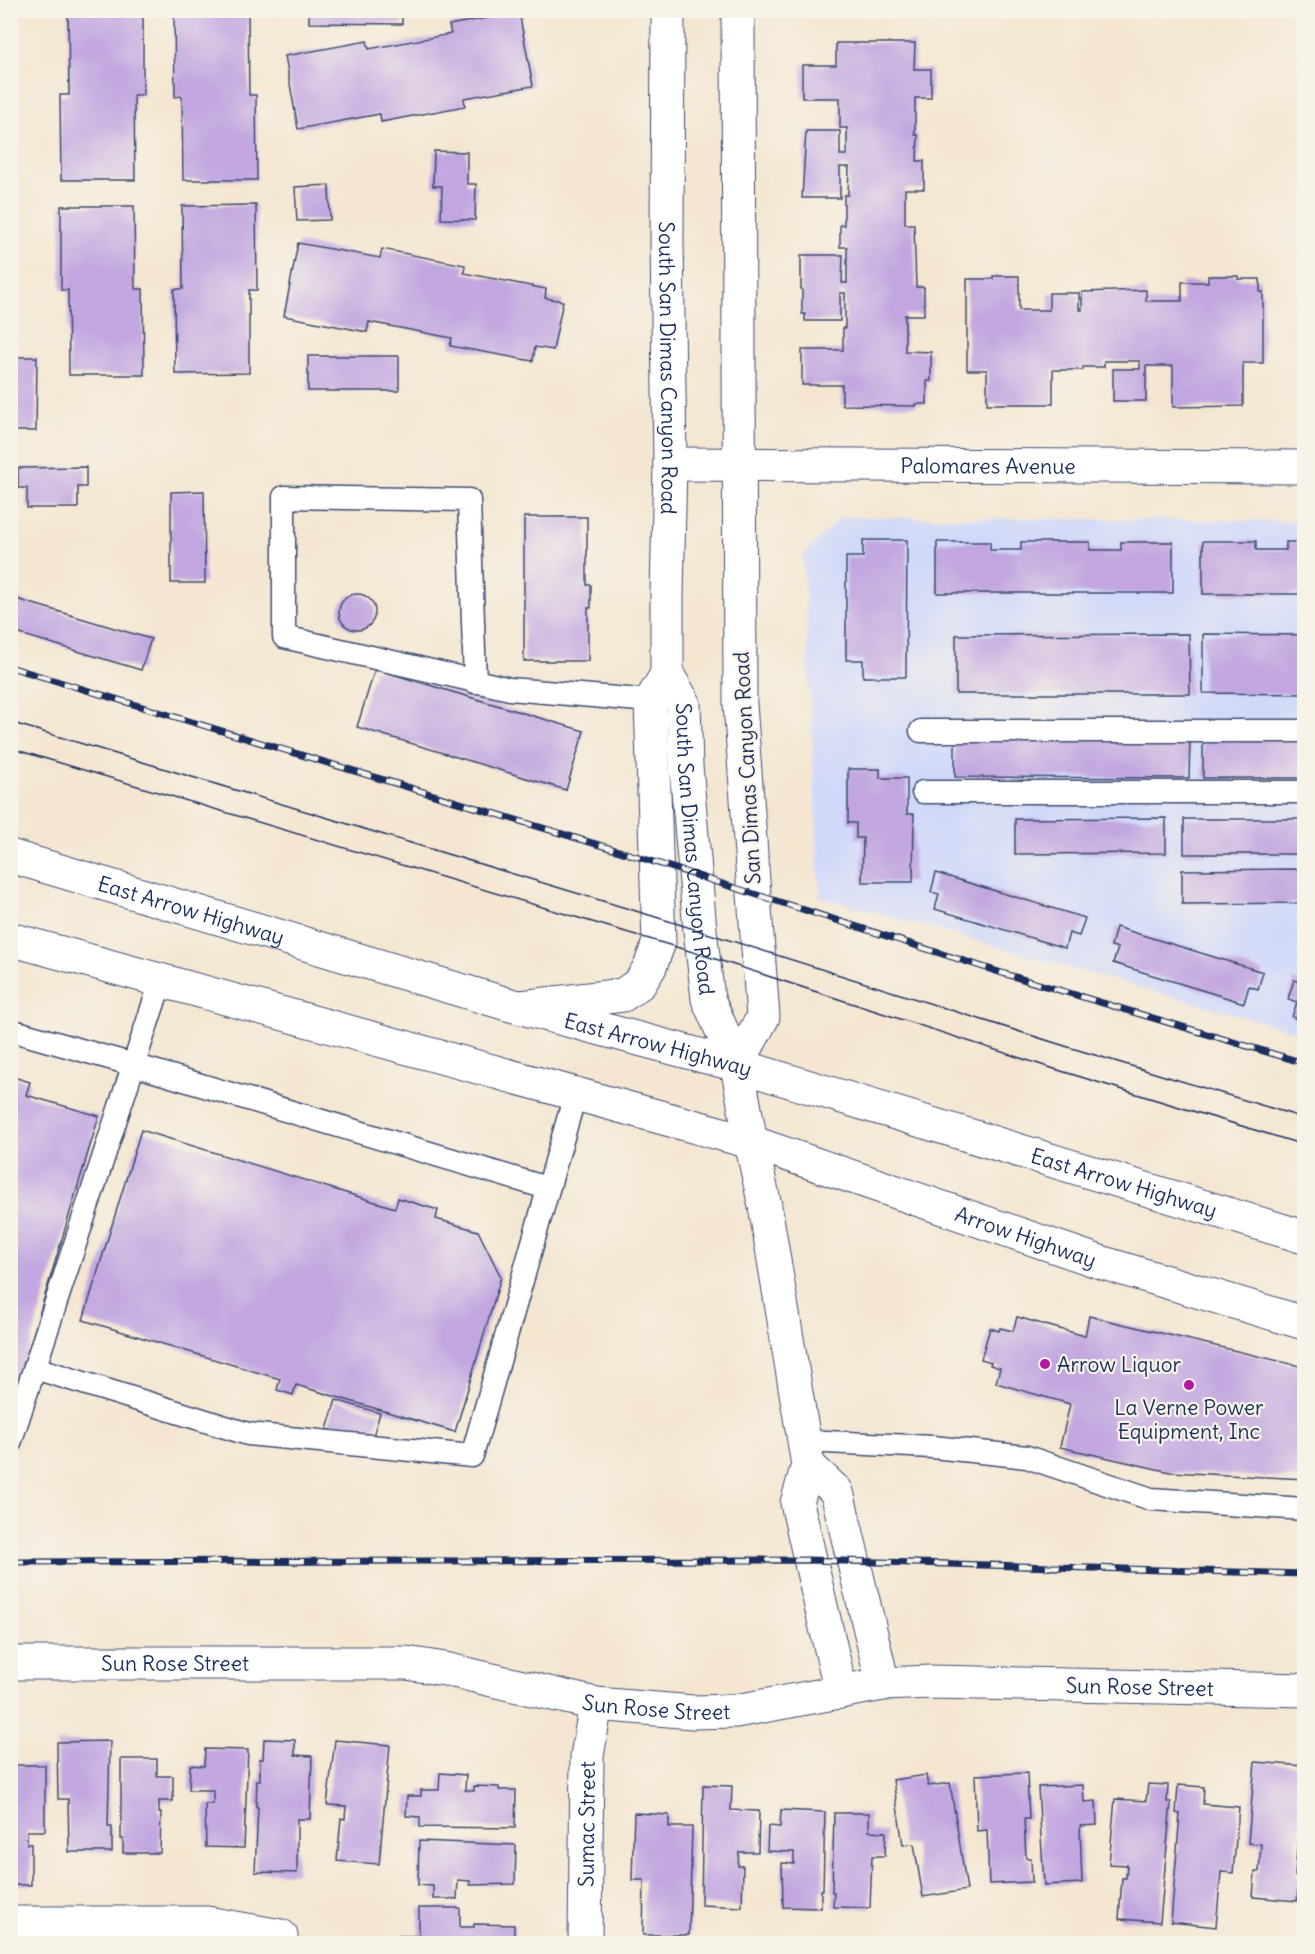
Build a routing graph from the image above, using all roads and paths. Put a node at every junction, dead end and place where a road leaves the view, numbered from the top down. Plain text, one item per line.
1 (668, 10) edge
2 (738, 10) edge
3 (670, 464) junction
4 (740, 464) junction
5 (1305, 466) edge
6 (475, 682) junction
7 (659, 687) junction
8 (921, 731) dead end
9 (1305, 731) edge
10 (923, 792) dead end
11 (1305, 792) edge
12 (10, 856) edge
13 (10, 939) edge
14 (161, 981) junction
15 (519, 1007) junction
16 (10, 1030) edge
17 (134, 1065) junction
18 (737, 1065) junction
19 (575, 1095) junction
20 (751, 1142) junction
21 (547, 1188) junction
22 (1305, 1237) edge
23 (1305, 1323) edge
24 (35, 1368) junction
25 (10, 1443) edge
26 (806, 1453) junction
27 (1305, 1509) edge
28 (10, 1663) edge
29 (883, 1684) junction
30 (1305, 1690) edge
31 (841, 1692) junction
32 (596, 1704) junction
33 (10, 1923) edge
34 (280, 1936) dead end
35 (585, 1944) edge

1 - 3 main road, South San Dimas Canyon Road
2 - 4 main road
3 - 4 main road, Palomares Avenue
3 - 7 main road, South San Dimas Canyon Road
4 - 5 main road, Palomares Avenue
4 - 18 main road, San Dimas Canyon Road
6 - 6 lane
6 - 7 lane
7 - 15 main road
7 - 18 main road, South San Dimas Canyon Road
8 - 9 lane
10 - 11 lane
12 - 15 main road, East Arrow Highway
13 - 14 main road
14 - 17 lane
14 - 19 main road
15 - 18 main road, East Arrow Highway
16 - 17 lane
17 - 21 lane
17 - 24 lane
18 - 20 main road, South San Dimas Canyon Road
18 - 22 main road, East Arrow Highway
19 - 20 main road
19 - 21 lane
20 - 23 main road, Arrow Highway
20 - 26 main road, South San Dimas Canyon Road
21 - 24 lane
24 - 25 lane
26 - 27 lane
26 - 29 main road
26 - 31 main road, South San Dimas Canyon Road
28 - 32 main road, Sun Rose Street
29 - 30 main road, Sun Rose Street
29 - 31 main road, Sun Rose Street
31 - 32 main road, Sun Rose Street
32 - 35 main road, Sumac Street
33 - 34 main road

